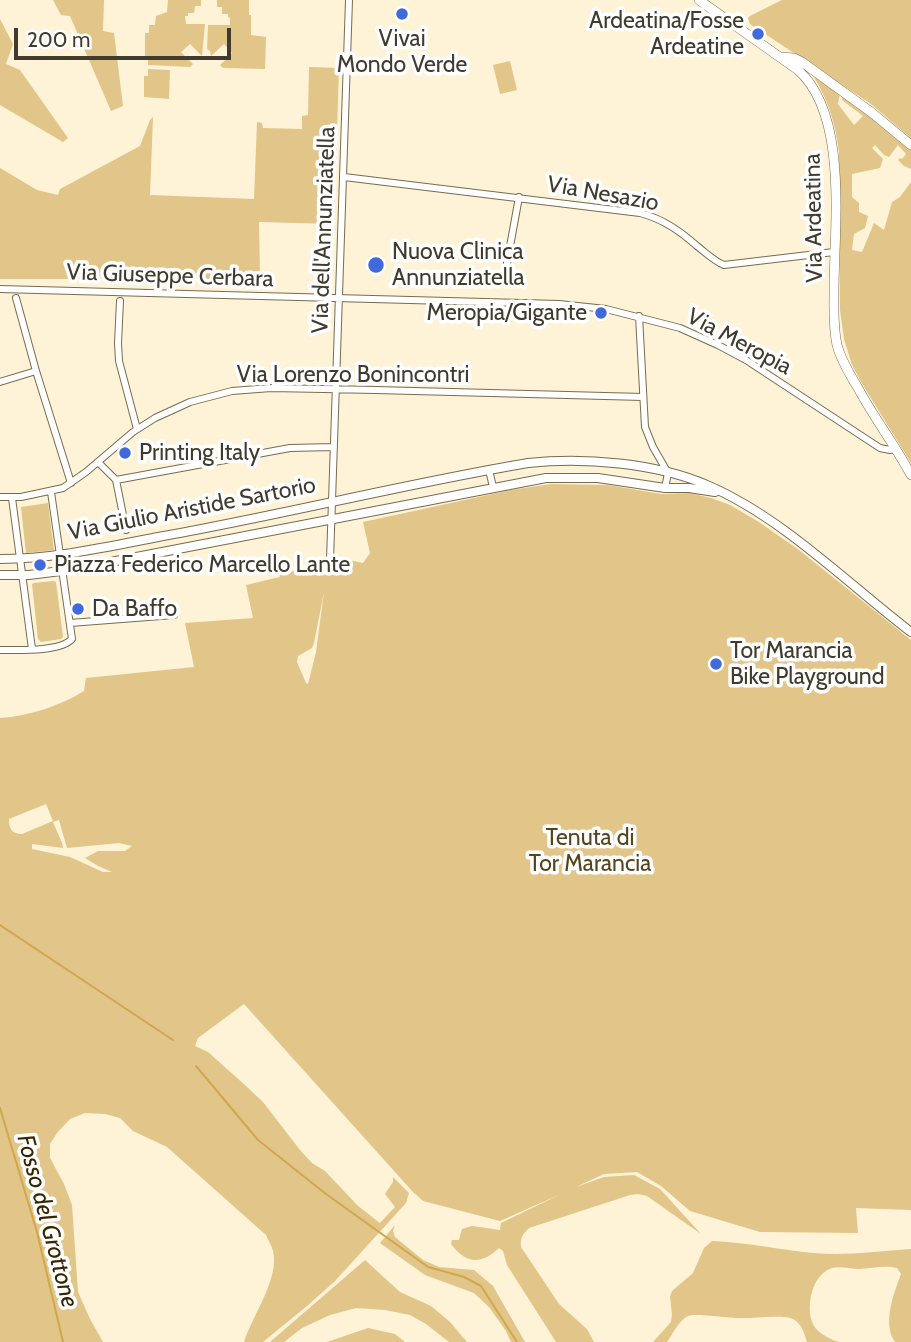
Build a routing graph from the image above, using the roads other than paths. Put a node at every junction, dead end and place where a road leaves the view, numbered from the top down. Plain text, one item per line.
1 (349, 0) edge
2 (701, 1) edge
3 (780, 57) junction
4 (911, 145) edge
5 (344, 177) junction
6 (519, 198) junction
7 (834, 252) junction
8 (507, 263) dead end
9 (0, 289) edge
10 (16, 299) dead end
11 (339, 299) junction
12 (120, 301) dead end
13 (639, 316) junction
14 (36, 371) junction
15 (0, 382) edge
16 (336, 390) junction
17 (643, 397) junction
18 (137, 429) junction
19 (334, 447) junction
20 (896, 449) junction
21 (98, 462) junction
22 (489, 470) junction
23 (668, 473) junction
24 (911, 475) edge
25 (116, 480) junction
26 (71, 483) junction
27 (493, 487) junction
28 (666, 488) junction
29 (51, 492) junction
30 (721, 493) junction
31 (0, 497) edge
32 (12, 498) junction
33 (332, 502) junction
34 (331, 520) junction
35 (126, 530) dead end
36 (59, 554) junction
37 (0, 559) edge
38 (20, 559) junction
39 (330, 560) dead end
40 (62, 571) junction
41 (0, 575) edge
42 (22, 576) junction
43 (174, 615) dead end
44 (70, 622) junction
45 (911, 632) edge
46 (32, 649) junction
47 (0, 650) edge

1 - 5 street, Via dell'Annunziatella
2 - 3 main road, Via Ardeatina
3 - 4 main road
3 - 7 main road, Via Ardeatina
5 - 6 street, Via Nesazio
5 - 11 street, Via dell'Annunziatella
6 - 7 street, Via Nesazio
6 - 8 street
7 - 20 main road, Via Ardeatina
9 - 11 street, Via Giuseppe Cerbara
10 - 14 street
11 - 13 street, Via Meropia
11 - 16 street, Via dell'Annunziatella
12 - 18 street
13 - 17 street
13 - 20 street, Via Meropia
14 - 15 street
14 - 26 street
16 - 17 street, Via Lorenzo Bonincontri
16 - 18 street, Via Lorenzo Bonincontri
16 - 19 street, Via dell'Annunziatella
17 - 23 street
18 - 21 street, Via Lorenzo Bonincontri
19 - 25 street
19 - 33 street, Via dell'Annunziatella
20 - 24 main road, Via Ardeatina
21 - 25 street
21 - 26 street, Via Lorenzo Bonincontri
22 - 23 street, Via Giulio Aristide Sartorio
22 - 27 street
22 - 33 street, Via Giulio Aristide Sartorio
23 - 28 street
23 - 30 street, Via Giulio Aristide Sartorio
25 - 35 street
26 - 29 street, Via Lorenzo Bonincontri
27 - 28 street, Via Giulio Aristide Sartorio
27 - 34 street, Via Giulio Aristide Sartorio
28 - 30 street, Via Giulio Aristide Sartorio
29 - 32 street
29 - 36 street
30 - 45 street, Via Giulio Aristide Sartorio
31 - 32 street
32 - 38 street
33 - 34 street, Via Giulio Aristide Sartorio
33 - 36 street, Via Giulio Aristide Sartorio
34 - 39 street
34 - 40 street, Via Giulio Aristide Sartorio
36 - 38 street
36 - 40 street
37 - 38 street
38 - 42 street
40 - 42 street
40 - 44 street
41 - 42 street
42 - 46 street
43 - 44 street
44 - 46 street
46 - 47 street

